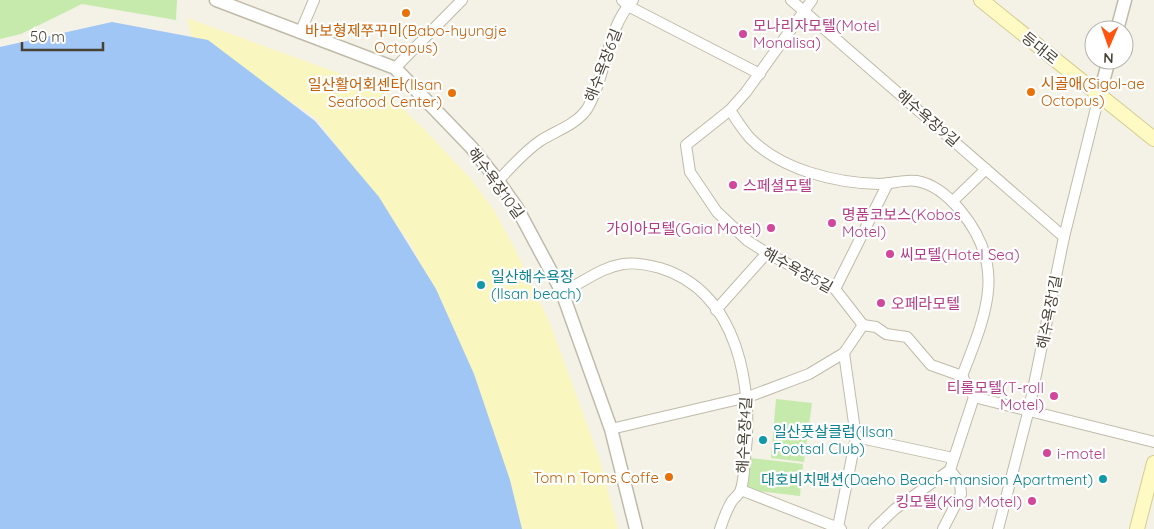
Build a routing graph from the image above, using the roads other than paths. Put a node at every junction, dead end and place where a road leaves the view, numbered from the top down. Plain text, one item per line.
1 (216, 0) edge
2 (314, 0) edge
3 (462, 0) edge
4 (791, 0) edge
5 (812, 0) edge
6 (981, 0) edge
7 (1124, 1) edge
8 (628, 2) edge
9 (804, 11) junction
10 (1119, 20) edge
11 (300, 34) junction
12 (395, 68) junction
13 (1106, 70) edge
14 (760, 74) junction
15 (1099, 96) junction
16 (730, 110) junction
17 (1154, 139) edge
18 (986, 169) junction
19 (498, 181) junction
20 (888, 183) junction
21 (952, 201) junction
22 (1064, 237) junction
23 (767, 253) junction
24 (835, 289) junction
25 (562, 292) junction
26 (716, 310) junction
27 (863, 325) junction
28 (844, 353) junction
29 (962, 376) junction
30 (748, 397) junction
31 (974, 397) junction
32 (1029, 409) junction
33 (611, 430) junction
34 (856, 437) junction
35 (1154, 442) edge
36 (953, 458) junction
37 (1154, 463) edge
38 (950, 470) junction
39 (741, 490) junction
40 (839, 528) edge
41 (636, 529) edge
42 (720, 529) edge
43 (874, 529) edge
44 (943, 529) edge
45 (998, 529) edge
46 (1137, 529) edge

1 - 11 street, 해수욕장10길
2 - 11 street
3 - 12 street
4 - 9 street, 해수욕장9길
5 - 9 street, 해수욕장5길
6 - 15 main road, 등대로
7 - 10 street
8 - 14 street
8 - 19 street, 해수욕장6길
9 - 14 street, 해수욕장5길
9 - 18 street, 해수욕장9길
11 - 12 street, 해수욕장10길
12 - 19 street, 해수욕장10길
13 - 15 street
14 - 16 street, 해수욕장5길
15 - 17 main road, 등대로
15 - 22 street, 해수욕장1길
16 - 20 street
16 - 23 street, 해수욕장5길
18 - 21 street
18 - 22 street, 해수욕장9길
19 - 25 street, 해수욕장10길
20 - 21 street
20 - 24 street
21 - 29 street
22 - 32 street, 해수욕장1길
23 - 24 street, 해수욕장5길
23 - 26 street
24 - 27 street, 해수욕장5길
25 - 26 street, 해수욕장4길
25 - 33 street, 해수욕장10길
26 - 30 street, 해수욕장4길
27 - 28 street
27 - 29 street
28 - 30 street
28 - 34 street
29 - 31 street
30 - 33 street
30 - 39 street, 해수욕장4길
31 - 32 street
31 - 36 street
32 - 35 street
32 - 45 street, 해수욕장1길
33 - 41 street, 해수욕장10길
34 - 36 street
34 - 40 street
36 - 38 street
37 - 46 main road
38 - 43 street
38 - 44 street
39 - 40 street
39 - 42 street, 해수욕장4길

